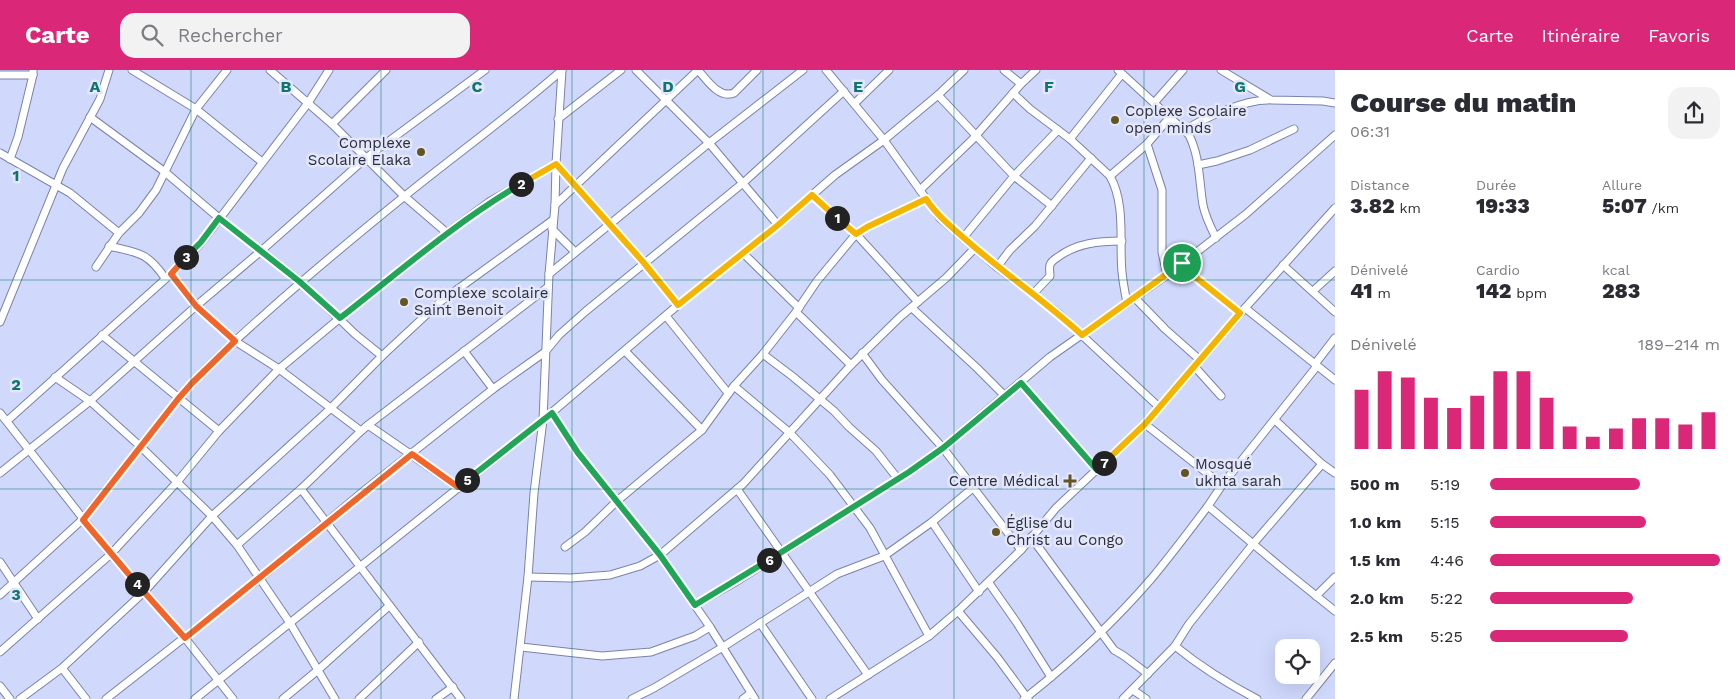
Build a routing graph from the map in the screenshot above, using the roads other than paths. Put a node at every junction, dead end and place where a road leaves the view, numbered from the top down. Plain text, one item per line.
1 (109, 70) edge
2 (132, 70) edge
3 (227, 70) edge
4 (270, 70) edge
5 (329, 70) edge
6 (386, 70) edge
7 (485, 70) edge
8 (562, 70) edge
9 (621, 70) edge
10 (636, 70) edge
11 (698, 70) edge
12 (757, 70) edge
13 (803, 70) edge
14 (826, 70) edge
15 (889, 70) edge
16 (964, 70) edge
17 (1004, 70) edge
18 (1036, 70) edge
19 (1183, 70) edge
20 (1221, 70) edge
21 (33, 72) edge
22 (1120, 72) edge
23 (0, 75) edge
24 (1021, 84) junction
25 (844, 91) junction
26 (1013, 93) junction
27 (938, 95) junction
28 (666, 100) junction
29 (1271, 100) junction
30 (308, 102) junction
31 (855, 103) junction
32 (1154, 103) junction
33 (1335, 103) edge
34 (196, 109) junction
35 (90, 117) junction
36 (1170, 117) junction
37 (558, 119) junction
38 (332, 124) junction
39 (1294, 129) dead end
40 (1058, 130) junction
41 (1185, 130) junction
42 (977, 135) junction
43 (1335, 135) edge
44 (884, 140) junction
45 (1070, 140) junction
46 (709, 143) junction
47 (1147, 144) junction
48 (0, 153) edge
49 (366, 158) junction
50 (1091, 158) junction
51 (10, 159) junction
52 (262, 162) junction
53 (556, 164) junction
54 (1198, 165) junction
55 (165, 172) junction
56 (1014, 176) junction
57 (1110, 176) junction
58 (742, 183) junction
59 (56, 185) junction
60 (574, 186) junction
61 (920, 190) junction
62 (812, 195) junction
63 (404, 196) junction
64 (926, 199) junction
65 (555, 205) junction
66 (1052, 206) junction
67 (1335, 208) edge
68 (219, 218) junction
69 (553, 220) junction
70 (610, 224) junction
71 (778, 225) junction
72 (552, 229) junction
73 (119, 233) junction
74 (447, 233) junction
75 (856, 234) junction
76 (963, 238) junction
77 (1216, 238) junction
78 (1122, 241) junction
79 (109, 246) junction
80 (975, 248) junction
81 (261, 251) junction
82 (575, 252) junction
83 (743, 253) junction
84 (644, 263) junction
85 (1182, 263) junction
86 (1283, 265) junction
87 (96, 267) dead end
88 (997, 267) junction
89 (1335, 271) edge
90 (549, 274) junction
91 (1167, 275) junction
92 (168, 276) junction
93 (300, 282) junction
94 (548, 287) junction
95 (1313, 291) junction
96 (1033, 294) junction
97 (1135, 298) junction
98 (918, 302) junction
99 (1127, 303) junction
100 (678, 305) junction
101 (196, 306) junction
102 (912, 308) junction
103 (797, 310) junction
104 (1242, 310) junction
105 (1335, 312) edge
106 (666, 316) junction
107 (340, 318) junction
108 (0, 322) edge
109 (102, 334) junction
110 (1082, 335) junction
111 (1335, 338) edge
112 (235, 341) junction
113 (464, 351) junction
114 (625, 351) junction
115 (545, 352) junction
116 (862, 353) junction
117 (763, 354) junction
118 (382, 356) junction
119 (1200, 360) junction
120 (134, 361) junction
121 (850, 365) junction
122 (1316, 365) junction
123 (1194, 366) junction
124 (279, 369) junction
125 (55, 377) junction
126 (1335, 380) edge
127 (1021, 383) junction
128 (734, 386) junction
129 (493, 389) junction
130 (728, 394) junction
131 (1005, 396) junction
132 (1221, 396) dead end
133 (178, 399) junction
134 (90, 400) junction
135 (820, 400) junction
136 (1159, 407) junction
137 (330, 409) junction
138 (0, 413) edge
139 (552, 413) junction
140 (543, 420) junction
141 (1275, 420) junction
142 (7, 421) junction
143 (1145, 424) junction
144 (368, 425) junction
145 (702, 430) junction
146 (219, 431) junction
147 (361, 431) junction
148 (790, 433) junction
149 (141, 447) junction
150 (943, 448) junction
151 (29, 450) junction
152 (412, 454) junction
153 (1322, 464) junction
154 (1097, 470) junction
155 (0, 473) edge
156 (1335, 473) edge
157 (898, 479) junction
158 (178, 481) junction
159 (1222, 485) junction
160 (458, 487) junction
161 (974, 487) junction
162 (301, 489) junction
163 (737, 489) junction
164 (617, 502) junction
165 (854, 506) junction
166 (1208, 506) junction
167 (212, 516) junction
168 (83, 520) junction
169 (327, 522) junction
170 (932, 522) junction
171 (1031, 537) junction
172 (1253, 544) junction
173 (238, 545) junction
174 (565, 547) dead end
175 (1021, 550) junction
176 (780, 552) junction
177 (111, 554) junction
178 (660, 555) junction
179 (884, 556) junction
180 (0, 562) edge
181 (360, 567) junction
182 (528, 577) junction
183 (1335, 577) edge
184 (260, 579) junction
185 (14, 583) junction
186 (988, 583) junction
187 (144, 592) junction
188 (979, 592) junction
189 (808, 593) junction
190 (0, 595) edge
191 (1316, 596) junction
192 (695, 605) junction
193 (389, 606) junction
194 (958, 611) junction
195 (1335, 611) edge
196 (38, 619) junction
197 (290, 623) junction
198 (760, 623) junction
199 (710, 627) junction
200 (1101, 631) junction
201 (929, 636) junction
202 (185, 638) junction
203 (418, 642) junction
204 (1175, 646) junction
205 (723, 647) junction
206 (521, 648) junction
207 (0, 652) edge
208 (1335, 663) edge
209 (62, 668) junction
210 (318, 670) junction
211 (1148, 674) junction
212 (868, 675) junction
213 (1052, 677) junction
214 (219, 680) junction
215 (0, 686) edge
216 (453, 687) junction
217 (1133, 690) junction
218 (753, 696) edge
219 (1027, 698) edge
220 (10, 699) edge
221 (20, 699) edge
222 (86, 699) edge
223 (106, 699) edge
224 (195, 699) edge
225 (233, 699) edge
226 (283, 699) edge
227 (335, 699) edge
228 (359, 699) edge
229 (436, 699) edge
230 (461, 699) edge
231 (514, 699) edge
232 (632, 699) edge
233 (743, 699) edge
234 (812, 699) edge
235 (830, 699) edge
236 (1123, 699) edge
237 (1146, 699) edge
238 (1258, 699) edge
239 (1306, 699) edge

1 - 35 street
2 - 34 street
3 - 34 street
4 - 30 street
5 - 30 street
6 - 38 street
7 - 49 street
8 - 37 street
8 - 63 street
9 - 37 street
10 - 28 street
11 - 12 street
11 - 28 street
13 - 46 street
14 - 25 street
15 - 31 street
16 - 27 street
17 - 24 street
18 - 24 street
19 - 32 street
20 - 29 street
21 - 23 street
21 - 51 street
22 - 32 street
22 - 45 street
24 - 26 street
25 - 31 street
25 - 58 street
26 - 40 street
26 - 42 street
27 - 42 street
27 - 44 street
28 - 46 street
28 - 60 street
29 - 33 street
29 - 41 street
30 - 38 street
30 - 52 street
31 - 44 street
32 - 36 street
34 - 52 street
34 - 55 street
35 - 55 street
35 - 59 street
36 - 41 street
36 - 47 street
37 - 53 street
38 - 49 street
39 - 54 street
40 - 45 street
40 - 56 street
41 - 54 street
42 - 56 street
42 - 61 street
43 - 77 street
44 - 61 street
44 - 62 street
45 - 50 street
46 - 58 street
46 - 70 street
47 - 57 street
47 - 91 street
48 - 51 street
49 - 63 street
49 - 81 street
50 - 57 street
50 - 66 street
51 - 59 street
52 - 68 street
53 - 60 street
53 - 65 street
53 - 74 street
54 - 77 street
55 - 68 street
55 - 73 street
56 - 66 street
56 - 76 street
57 - 78 street
58 - 71 street
58 - 84 street
59 - 73 street
59 - 108 street
60 - 65 street
60 - 70 street
61 - 64 street
62 - 71 street
62 - 75 street
63 - 74 street
63 - 93 street
64 - 75 street
64 - 76 street
65 - 69 street
66 - 88 street
67 - 86 street
68 - 81 street
68 - 92 street
69 - 72 street
69 - 118 street
70 - 82 street
70 - 84 street
71 - 83 street
72 - 82 street
72 - 90 street
73 - 79 street
74 - 107 street
75 - 98 street
75 - 103 street
76 - 80 street
77 - 85 street
78 - 96 street
78 - 99 street
79 - 87 street
79 - 92 street
80 - 88 street
80 - 98 street
81 - 93 street
81 - 101 street
82 - 90 street
83 - 100 street
83 - 103 street
84 - 100 street
84 - 115 street
85 - 91 street
85 - 104 street
86 - 95 street
86 - 104 street
88 - 96 street
89 - 95 street
90 - 94 street
91 - 97 street
92 - 101 street
92 - 109 street
93 - 107 street
93 - 112 street
94 - 113 street
94 - 115 street
95 - 105 street
96 - 110 street
97 - 99 street
97 - 119 street
98 - 102 street
99 - 110 street
100 - 106 street
101 - 112 street
101 - 120 street
102 - 116 street
102 - 131 street
103 - 117 street
103 - 121 street
104 - 119 street
104 - 122 street
106 - 114 street
106 - 130 street
107 - 118 street
107 - 124 street
109 - 120 street
109 - 125 street
110 - 127 street
110 - 136 street
111 - 122 street
112 - 124 street
112 - 133 street
113 - 129 street
113 - 144 street
114 - 139 street
114 - 145 street
115 - 129 street
115 - 140 street
116 - 121 street
116 - 150 street
117 - 128 street
117 - 135 street
118 - 137 street
119 - 123 street
120 - 133 street
120 - 134 street
121 - 135 street
122 - 126 street
122 - 141 street
123 - 132 street
123 - 136 street
124 - 137 street
124 - 146 street
125 - 134 street
125 - 142 street
127 - 131 street
127 - 154 street
128 - 130 street
128 - 148 street
129 - 152 street
130 - 145 street
131 - 150 street
133 - 146 street
133 - 149 street
134 - 149 street
134 - 151 street
135 - 148 street
135 - 157 street
136 - 143 street
137 - 147 street
137 - 167 street
138 - 142 street
139 - 140 street
139 - 164 street
140 - 160 street
140 - 182 street
141 - 153 street
141 - 159 street
142 - 151 street
143 - 154 street
143 - 159 street
144 - 147 street
144 - 152 street
145 - 164 street
146 - 158 street
147 - 162 street
148 - 163 street
148 - 165 street
149 - 158 street
149 - 168 street
150 - 157 street
150 - 161 street
151 - 155 street
151 - 168 street
152 - 160 street
152 - 169 street
153 - 156 street
153 - 172 street
154 - 171 street
157 - 165 street
158 - 167 street
158 - 177 street
159 - 166 street
160 - 181 street
161 - 170 street
161 - 175 street
162 - 169 street
162 - 173 street
163 - 176 street
163 - 178 street
164 - 174 street
164 - 178 street
165 - 176 street
165 - 179 street
166 - 172 street
166 - 200 street
167 - 173 street
167 - 187 street
168 - 177 street
168 - 185 street
169 - 181 street
169 - 184 street
170 - 179 street
170 - 188 street
171 - 175 street
171 - 200 street
172 - 191 street
172 - 204 street
173 - 184 street
175 - 186 street
176 - 189 street
176 - 192 street
177 - 187 street
177 - 196 street
178 - 182 street
178 - 192 street
179 - 189 street
179 - 201 street
180 - 185 street
181 - 193 street
181 - 197 street
182 - 206 street
183 - 191 street
184 - 197 street
184 - 202 street
185 - 190 street
185 - 196 street
186 - 188 street
186 - 213 street
187 - 202 street
187 - 209 street
188 - 194 street
189 - 198 street
189 - 212 street
191 - 195 street
192 - 199 street
193 - 203 street
193 - 210 street
194 - 201 street
194 - 219 street
196 - 207 street
197 - 210 street
197 - 214 street
198 - 205 street
198 - 234 street
199 - 205 street
199 - 206 street
200 - 211 street
200 - 213 street
201 - 212 street
202 - 214 street
202 - 223 street
203 - 216 street
203 - 228 street
204 - 211 street
204 - 238 street
205 - 218 street
205 - 232 street
206 - 231 street
208 - 239 street
209 - 221 street
209 - 222 street
210 - 226 street
210 - 227 street
211 - 217 street
212 - 235 street
213 - 219 street
214 - 224 street
214 - 225 street
215 - 220 street
216 - 229 street
216 - 230 street
217 - 236 street
217 - 237 street
218 - 233 street

